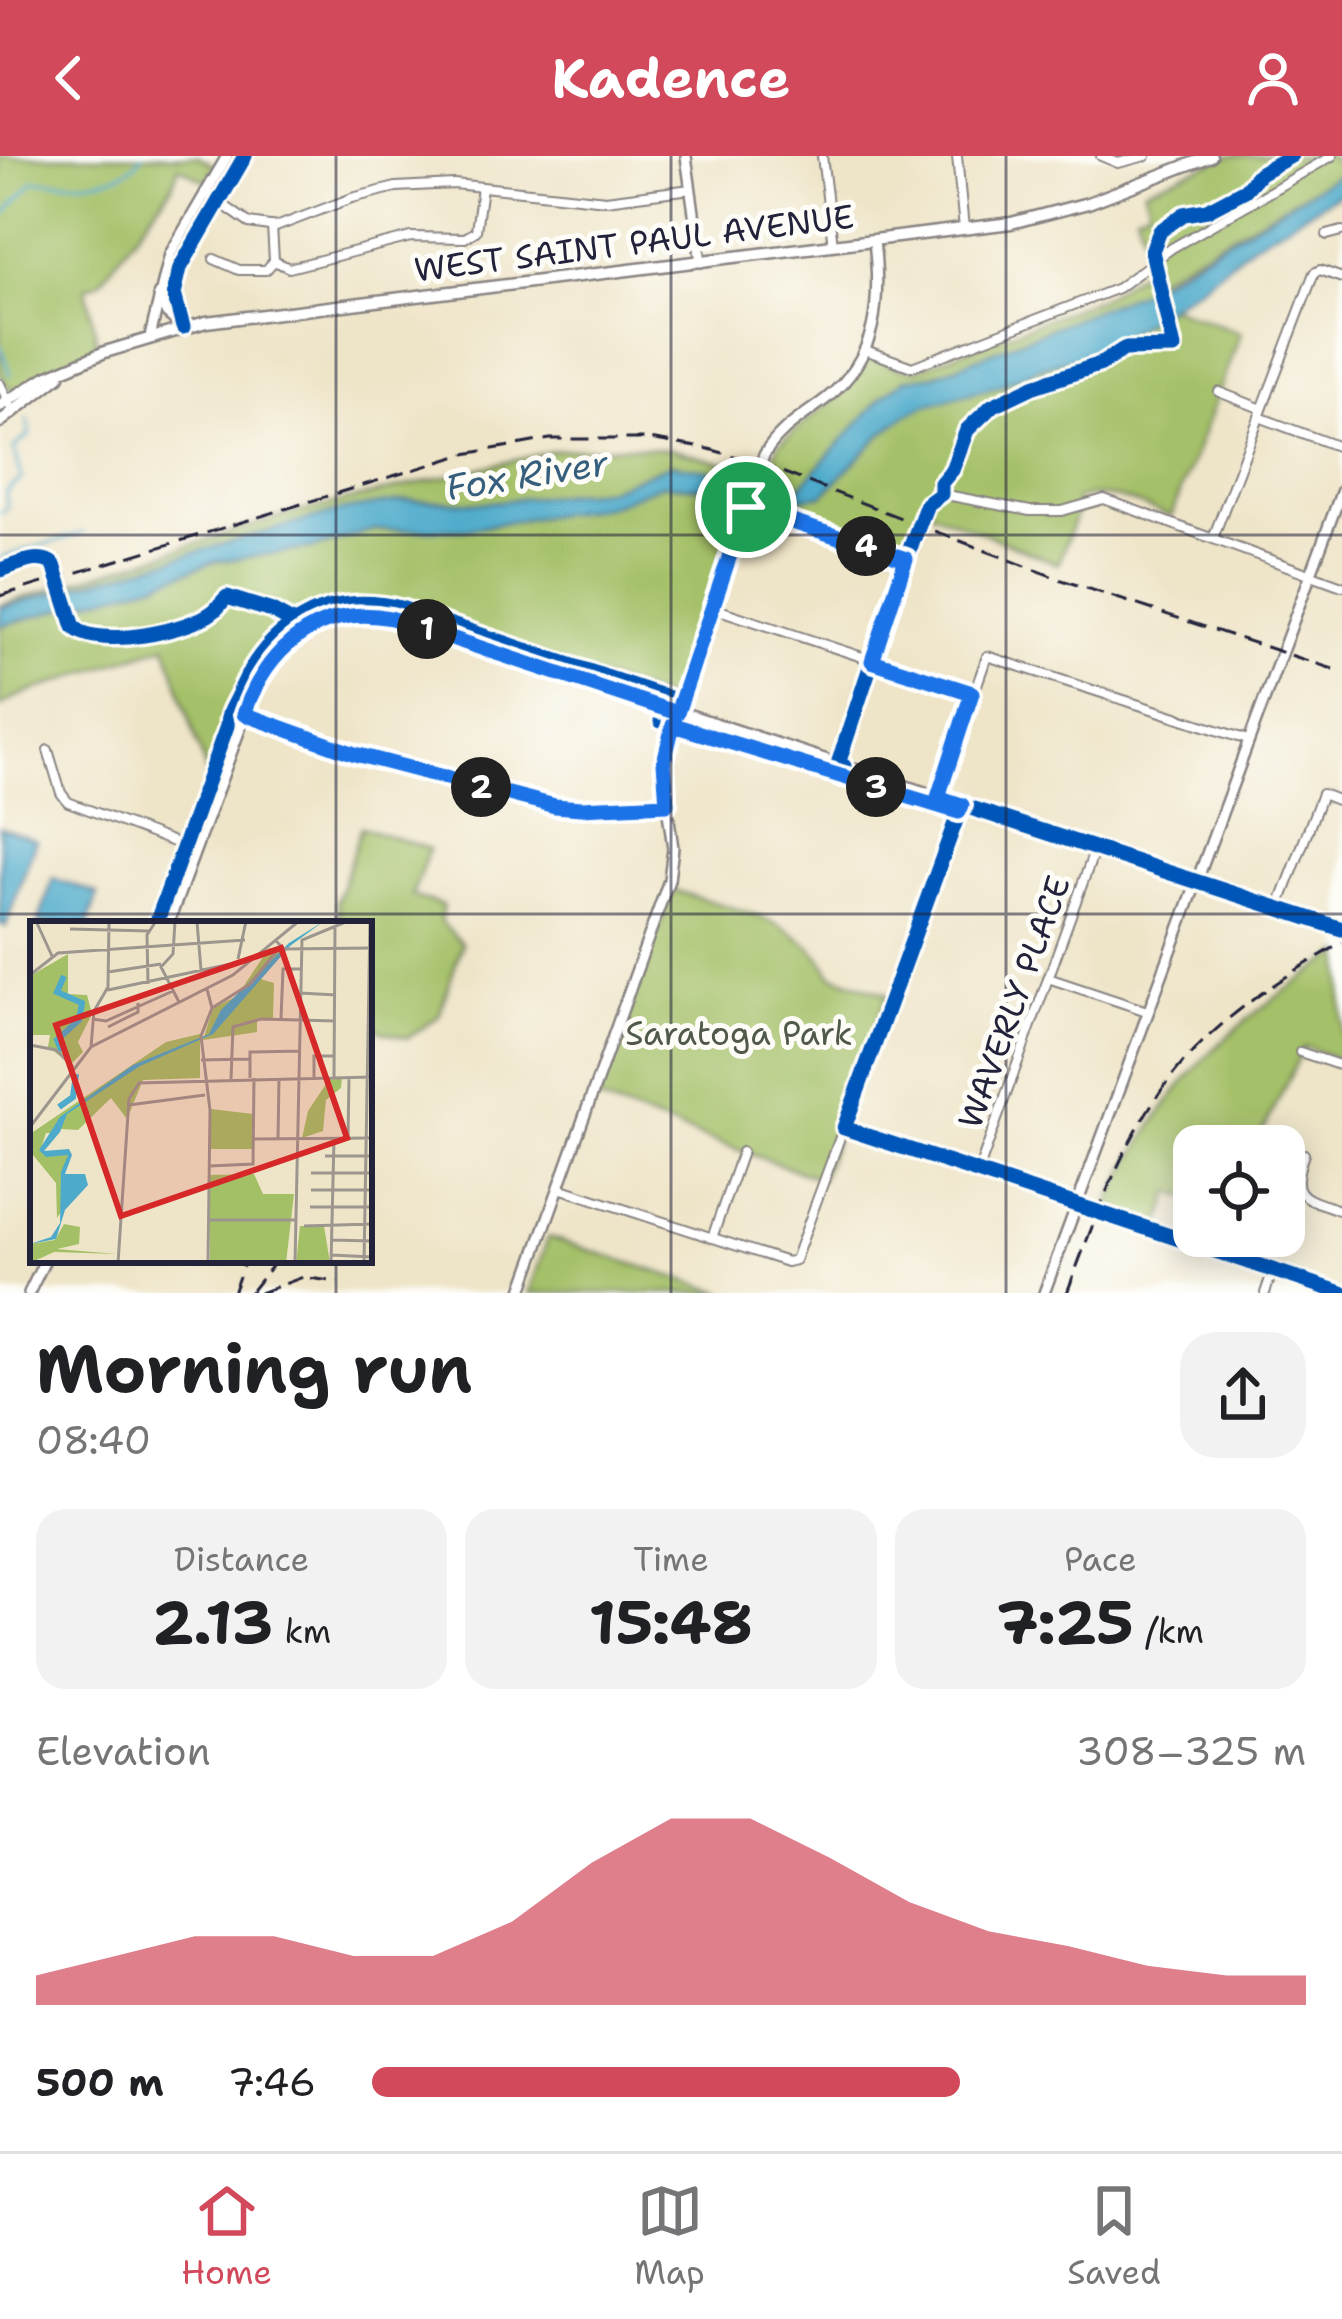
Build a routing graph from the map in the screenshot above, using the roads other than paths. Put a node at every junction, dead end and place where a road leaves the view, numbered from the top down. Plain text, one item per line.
1 (227, 156) edge
2 (245, 156) edge
3 (686, 156) edge
4 (822, 156) edge
5 (957, 156) edge
6 (1101, 156) edge
7 (1146, 156) edge
8 (1211, 156) edge
9 (1332, 156) edge
10 (482, 188) junction
11 (691, 189) junction
12 (205, 192) junction
13 (217, 201) junction
14 (272, 226) junction
15 (964, 229) junction
16 (1342, 230) edge
17 (1328, 235) dead end
18 (874, 242) junction
19 (833, 246) junction
20 (214, 259) dead end
21 (274, 261) junction
22 (701, 262) junction
23 (164, 274) junction
24 (177, 277) junction
25 (1342, 278) edge
26 (159, 294) junction
27 (183, 327) junction
28 (150, 337) junction
29 (865, 350) junction
30 (0, 384) edge
31 (1219, 392) dead end
32 (6, 406) edge
33 (1261, 413) junction
34 (0, 422) edge
35 (1342, 448) edge
36 (1342, 490) edge
37 (748, 502) junction
38 (1214, 538) junction
39 (906, 559) junction
40 (1310, 574) junction
41 (1342, 586) edge
42 (712, 608) junction
43 (872, 661) junction
44 (972, 693) junction
45 (677, 713) junction
46 (244, 714) junction
47 (1248, 740) junction
48 (47, 750) dead end
49 (838, 764) junction
50 (938, 797) junction
51 (1342, 802) edge
52 (667, 804) junction
53 (962, 805) junction
54 (1095, 849) junction
55 (195, 850) junction
56 (1194, 881) junction
57 (1278, 909) junction
58 (169, 921) edge
59 (1342, 929) edge
60 (1048, 978) junction
61 (1147, 1011) junction
62 (1300, 1052) dead end
63 (1342, 1066) edge
64 (844, 1128) junction
65 (742, 1152) dead end
66 (978, 1172) junction
67 (559, 1188) junction
68 (1305, 1197) edge
69 (1076, 1206) junction
70 (1342, 1211) edge
71 (712, 1238) junction
72 (44, 1263) edge
73 (1273, 1270) junction
74 (29, 1293) edge
75 (521, 1293) edge
76 (1044, 1293) edge
77 (1265, 1293) edge
78 (1342, 1293) edge

1 - 12 street
2 - 13 street
3 - 11 street
4 - 19 street
5 - 15 street
6 - 7 street
8 - 15 main road, WEST SAINT PAUL AVENUE
9 - 29 street
10 - 11 street
10 - 14 street
10 - 21 street
11 - 22 street
12 - 13 street
12 - 23 street
13 - 14 street
13 - 24 street
14 - 21 street
15 - 18 main road, WEST SAINT PAUL AVENUE
16 - 17 street
18 - 19 main road, WEST SAINT PAUL AVENUE
18 - 29 street
19 - 22 main road, WEST SAINT PAUL AVENUE
20 - 21 street
22 - 27 main road, WEST SAINT PAUL AVENUE
23 - 24 street
23 - 26 street
24 - 27 street
25 - 33 street
26 - 27 main road
26 - 28 street
27 - 28 main road, WEST SAINT PAUL AVENUE
28 - 32 main road, WEST SAINT PAUL AVENUE
29 - 37 street
30 - 32 street
31 - 33 street
32 - 34 main road, WEST SAINT PAUL AVENUE
33 - 35 street
33 - 38 street
36 - 40 street
37 - 39 street
37 - 42 street
38 - 39 street
38 - 40 street
39 - 43 street
40 - 41 street
40 - 47 street
42 - 43 street
42 - 45 street
43 - 44 street
43 - 49 street
44 - 47 street
44 - 50 street
45 - 46 street
45 - 49 street
45 - 52 street
46 - 52 street
46 - 55 street
47 - 56 street
48 - 55 street
49 - 50 street
50 - 53 street
51 - 57 street
52 - 67 street
53 - 54 street
53 - 64 street
54 - 56 street
54 - 60 street, WAVERLY PLACE
55 - 58 street
56 - 57 street
56 - 61 street
57 - 59 street
60 - 61 street
60 - 66 street, WAVERLY PLACE
61 - 69 street
62 - 63 street
64 - 66 street
64 - 71 street
65 - 71 street
66 - 69 street
67 - 71 street
67 - 75 street
68 - 70 street
69 - 73 street
69 - 76 street
72 - 74 street
73 - 77 street
73 - 78 street

